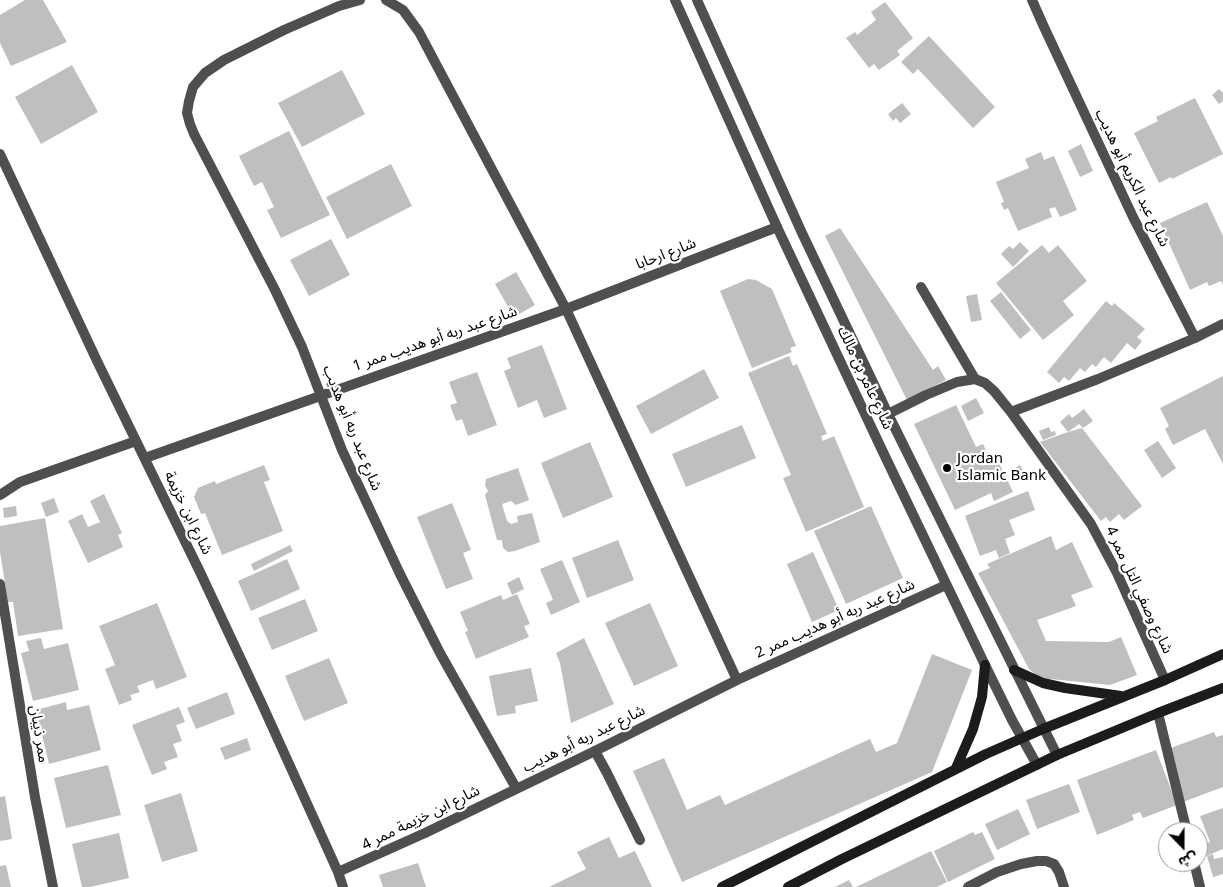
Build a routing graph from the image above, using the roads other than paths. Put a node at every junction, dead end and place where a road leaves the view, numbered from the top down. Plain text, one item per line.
1 (360, 0) edge
2 (386, 0) edge
3 (675, 0) edge
4 (697, 0) edge
5 (1032, 0) edge
6 (0, 154) edge
7 (3, 166) edge
8 (777, 227) junction
9 (921, 287) dead end
10 (566, 309) junction
11 (1223, 324) edge
12 (1195, 338) junction
13 (975, 379) junction
14 (321, 395) junction
15 (1011, 412) junction
16 (888, 414) junction
17 (136, 442) junction
18 (145, 458) junction
19 (0, 495) edge
20 (0, 584) edge
21 (946, 585) junction
22 (1223, 654) edge
23 (985, 665) junction
24 (1014, 670) junction
25 (736, 680) junction
26 (1164, 680) junction
27 (1223, 688) edge
28 (1122, 696) junction
29 (1158, 713) junction
30 (1043, 729) junction
31 (1022, 738) junction
32 (595, 751) junction
33 (1057, 755) junction
34 (1037, 765) junction
35 (956, 768) junction
36 (516, 788) junction
37 (1185, 822) edge
38 (640, 840) dead end
39 (338, 872) junction
40 (1196, 872) edge
41 (53, 887) edge
42 (343, 887) edge
43 (722, 887) edge
44 (788, 887) edge
45 (968, 887) edge
46 (1064, 887) edge
47 (1200, 887) edge

1 - 14 street, شارع عبد ربه أبو هديب
2 - 10 street
3 - 8 street, شارع عامر بن مالك
4 - 16 street, شارع عامر بن مالك
5 - 12 street, شارع عبد الكريم أبو هديب
6 - 7 street, شارع ابن خزيمة
7 - 17 street, شارع ابن خزيمة
8 - 10 street, شارع ارحابا
8 - 21 street, شارع عامر بن مالك
9 - 13 street
10 - 14 street, شارع عبد ربه أبو هديب ممر 1
10 - 25 street
11 - 12 street
12 - 15 street
13 - 15 street, شارع وصفي التل ممر 4
13 - 16 street
14 - 18 street, شارع عبد ربه أبو هديب ممر 1
14 - 36 street, شارع عبد ربه أبو هديب
15 - 26 street, شارع وصفي التل ممر 4
16 - 24 street, شارع عامر بن مالك
17 - 18 street, شارع ابن خزيمة
17 - 19 street
18 - 39 street, شارع ابن خزيمة
20 - 41 street, ممر ذيبان
21 - 23 street, شارع عامر بن مالك
21 - 25 street, شارع عبد ربه أبو هديب ممر 2
22 - 26 main road
23 - 31 street, شارع عامر بن مالك
23 - 35 main road
24 - 28 main road
24 - 30 street, شارع عامر بن مالك
25 - 32 street, شارع عبد ربه أبو هديب
26 - 28 main road
27 - 29 main road
28 - 30 main road
29 - 33 main road
29 - 37 street
30 - 31 main road
30 - 33 street, شارع عامر بن مالك
31 - 34 street, شارع عامر بن مالك
31 - 35 main road
32 - 36 street, شارع عبد ربه أبو هديب
32 - 38 street
33 - 34 main road
34 - 44 main road
35 - 43 main road
36 - 39 street, شارع ابن خزيمة ممر 4
39 - 42 street, شارع ابن خزيمة
40 - 47 street
45 - 46 street

